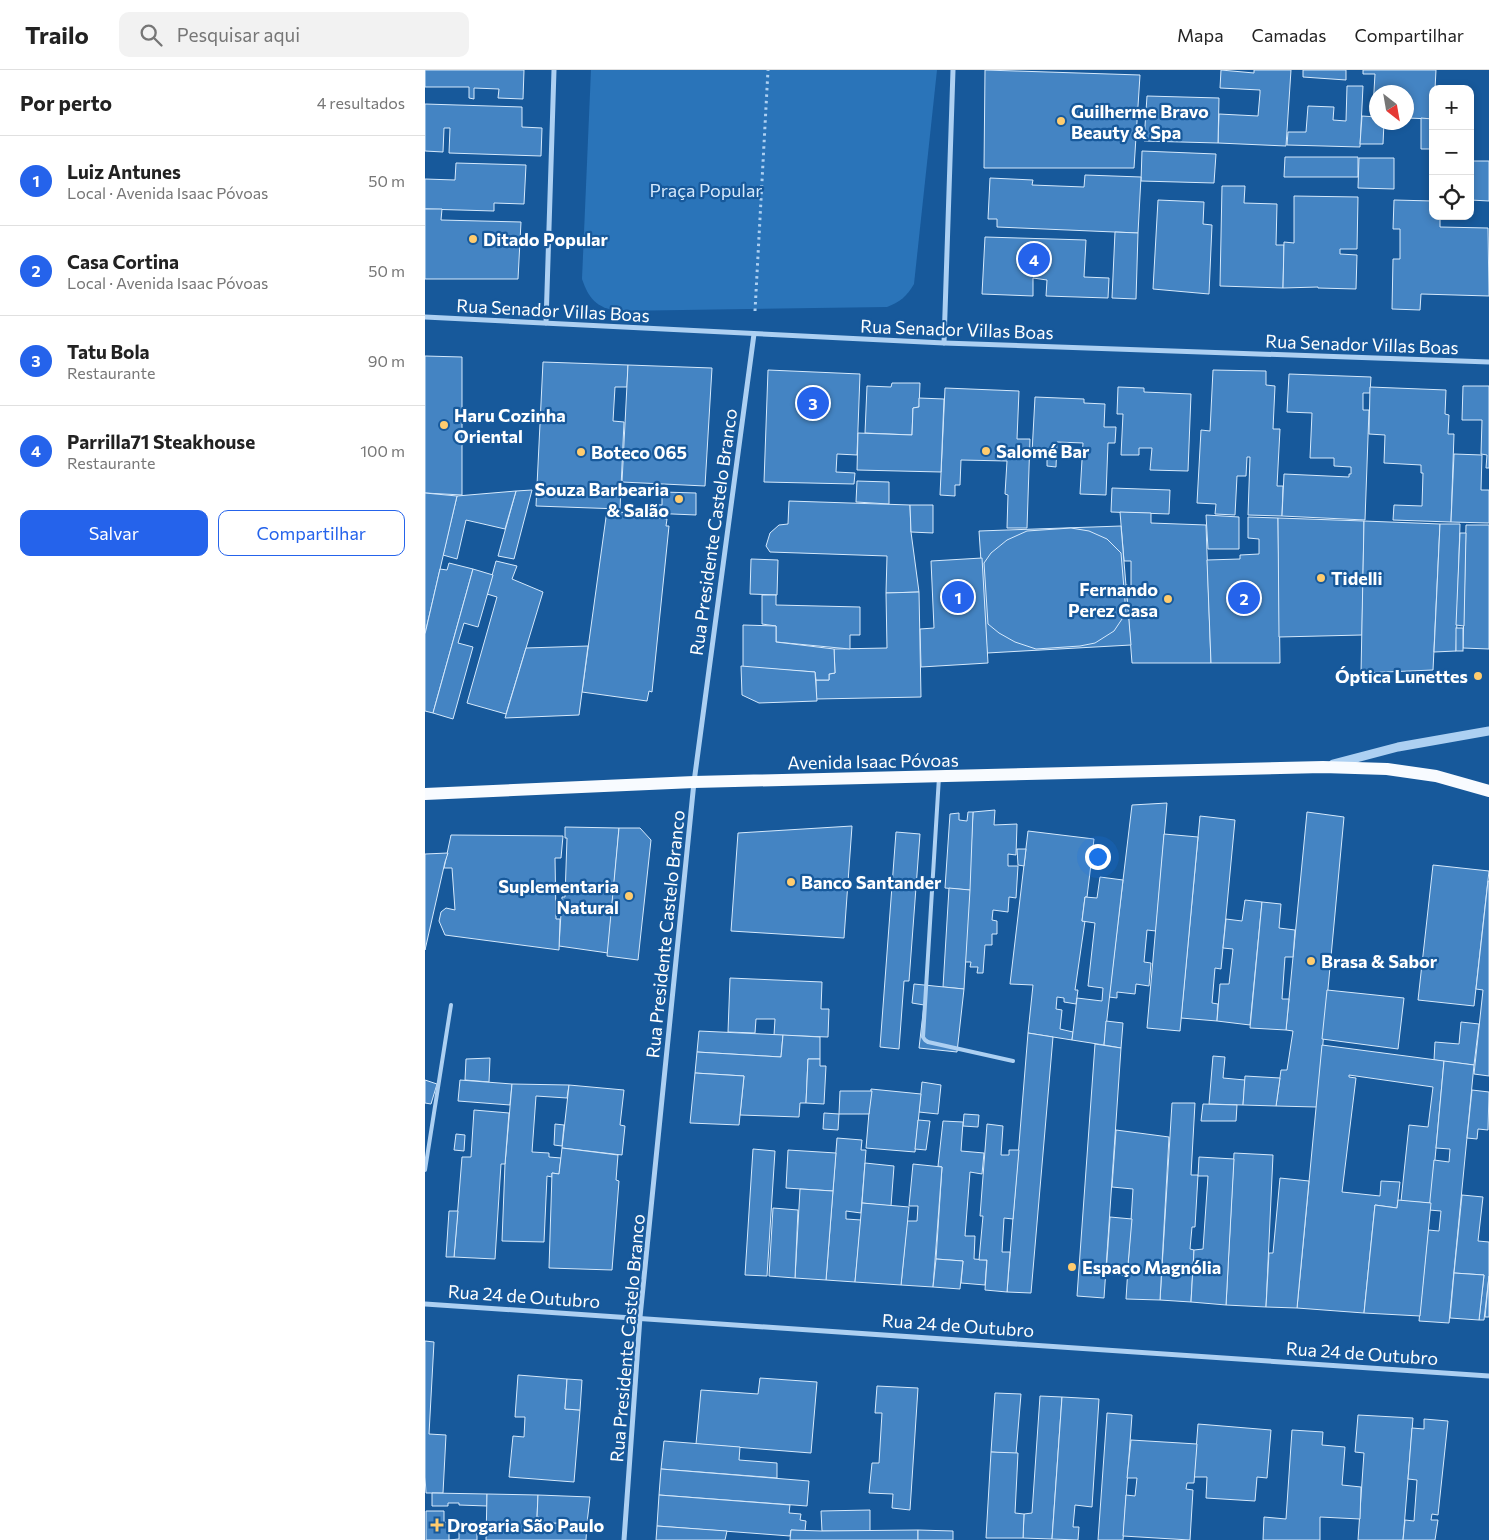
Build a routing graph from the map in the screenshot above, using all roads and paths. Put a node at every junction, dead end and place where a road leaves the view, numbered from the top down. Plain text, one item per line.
1 (554, 70) edge
2 (768, 70) edge
3 (953, 70) edge
4 (425, 317) edge
5 (546, 323) junction
6 (754, 334) junction
7 (944, 343) junction
8 (1489, 362) edge
9 (1489, 731) edge
10 (1323, 767) junction
11 (939, 777) junction
12 (694, 782) junction
13 (1489, 791) edge
14 (425, 794) edge
15 (451, 1005) dead end
16 (1013, 1061) dead end
17 (425, 1170) edge
18 (425, 1304) edge
19 (641, 1317) junction
20 (1489, 1376) edge
21 (624, 1540) edge

1 - 5 street
2 - 6 path
3 - 7 street
4 - 5 street, Rua Senador Villas Boas
5 - 6 street, Rua Senador Villas Boas
6 - 7 street, Rua Senador Villas Boas
6 - 12 street, Rua Presidente Castelo Branco
7 - 8 street, Rua Senador Villas Boas
9 - 10 street, Avenida Isaac Póvoas
10 - 11 main road, Avenida Isaac Póvoas
10 - 13 main road, Avenida Isaac Póvoas
11 - 12 main road, Avenida Isaac Póvoas
11 - 16 lane
12 - 14 main road, Avenida Isaac Póvoas
12 - 19 street, Rua Presidente Castelo Branco
15 - 17 lane
18 - 19 street, Rua 24 de Outubro
19 - 20 street, Rua 24 de Outubro
19 - 21 street, Rua Presidente Castelo Branco

